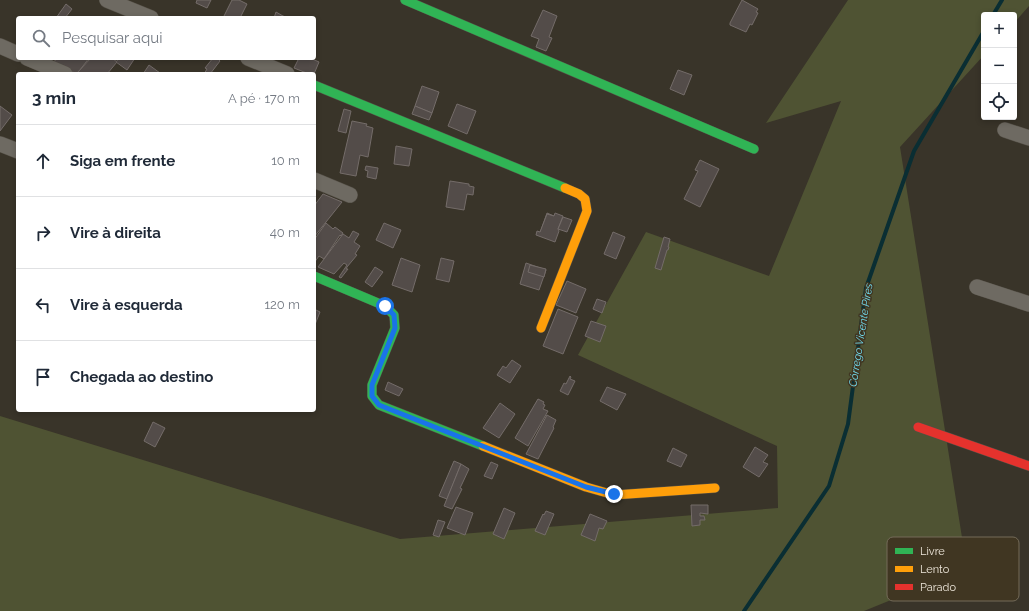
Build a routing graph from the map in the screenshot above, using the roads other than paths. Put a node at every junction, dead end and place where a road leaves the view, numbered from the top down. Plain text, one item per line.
1 (107, 0) edge
2 (405, 0) edge
3 (146, 16) edge
4 (0, 46) edge
5 (16, 53) edge
6 (32, 60) edge
7 (253, 60) edge
8 (60, 72) edge
9 (282, 72) edge
10 (316, 86) edge
11 (1005, 130) dead end
12 (1029, 138) edge
13 (0, 144) edge
14 (754, 149) dead end
15 (16, 150) edge
16 (316, 181) edge
17 (350, 195) dead end
18 (316, 277) edge
19 (977, 287) dead end
20 (1029, 304) edge
21 (541, 328) dead end
22 (918, 427) dead end
23 (1029, 466) edge
24 (714, 488) dead end

1 - 3 street
2 - 14 street
4 - 5 street
6 - 8 street
7 - 9 street
10 - 21 street
11 - 12 street
13 - 15 street
16 - 17 street
18 - 24 street
19 - 20 street
22 - 23 street

